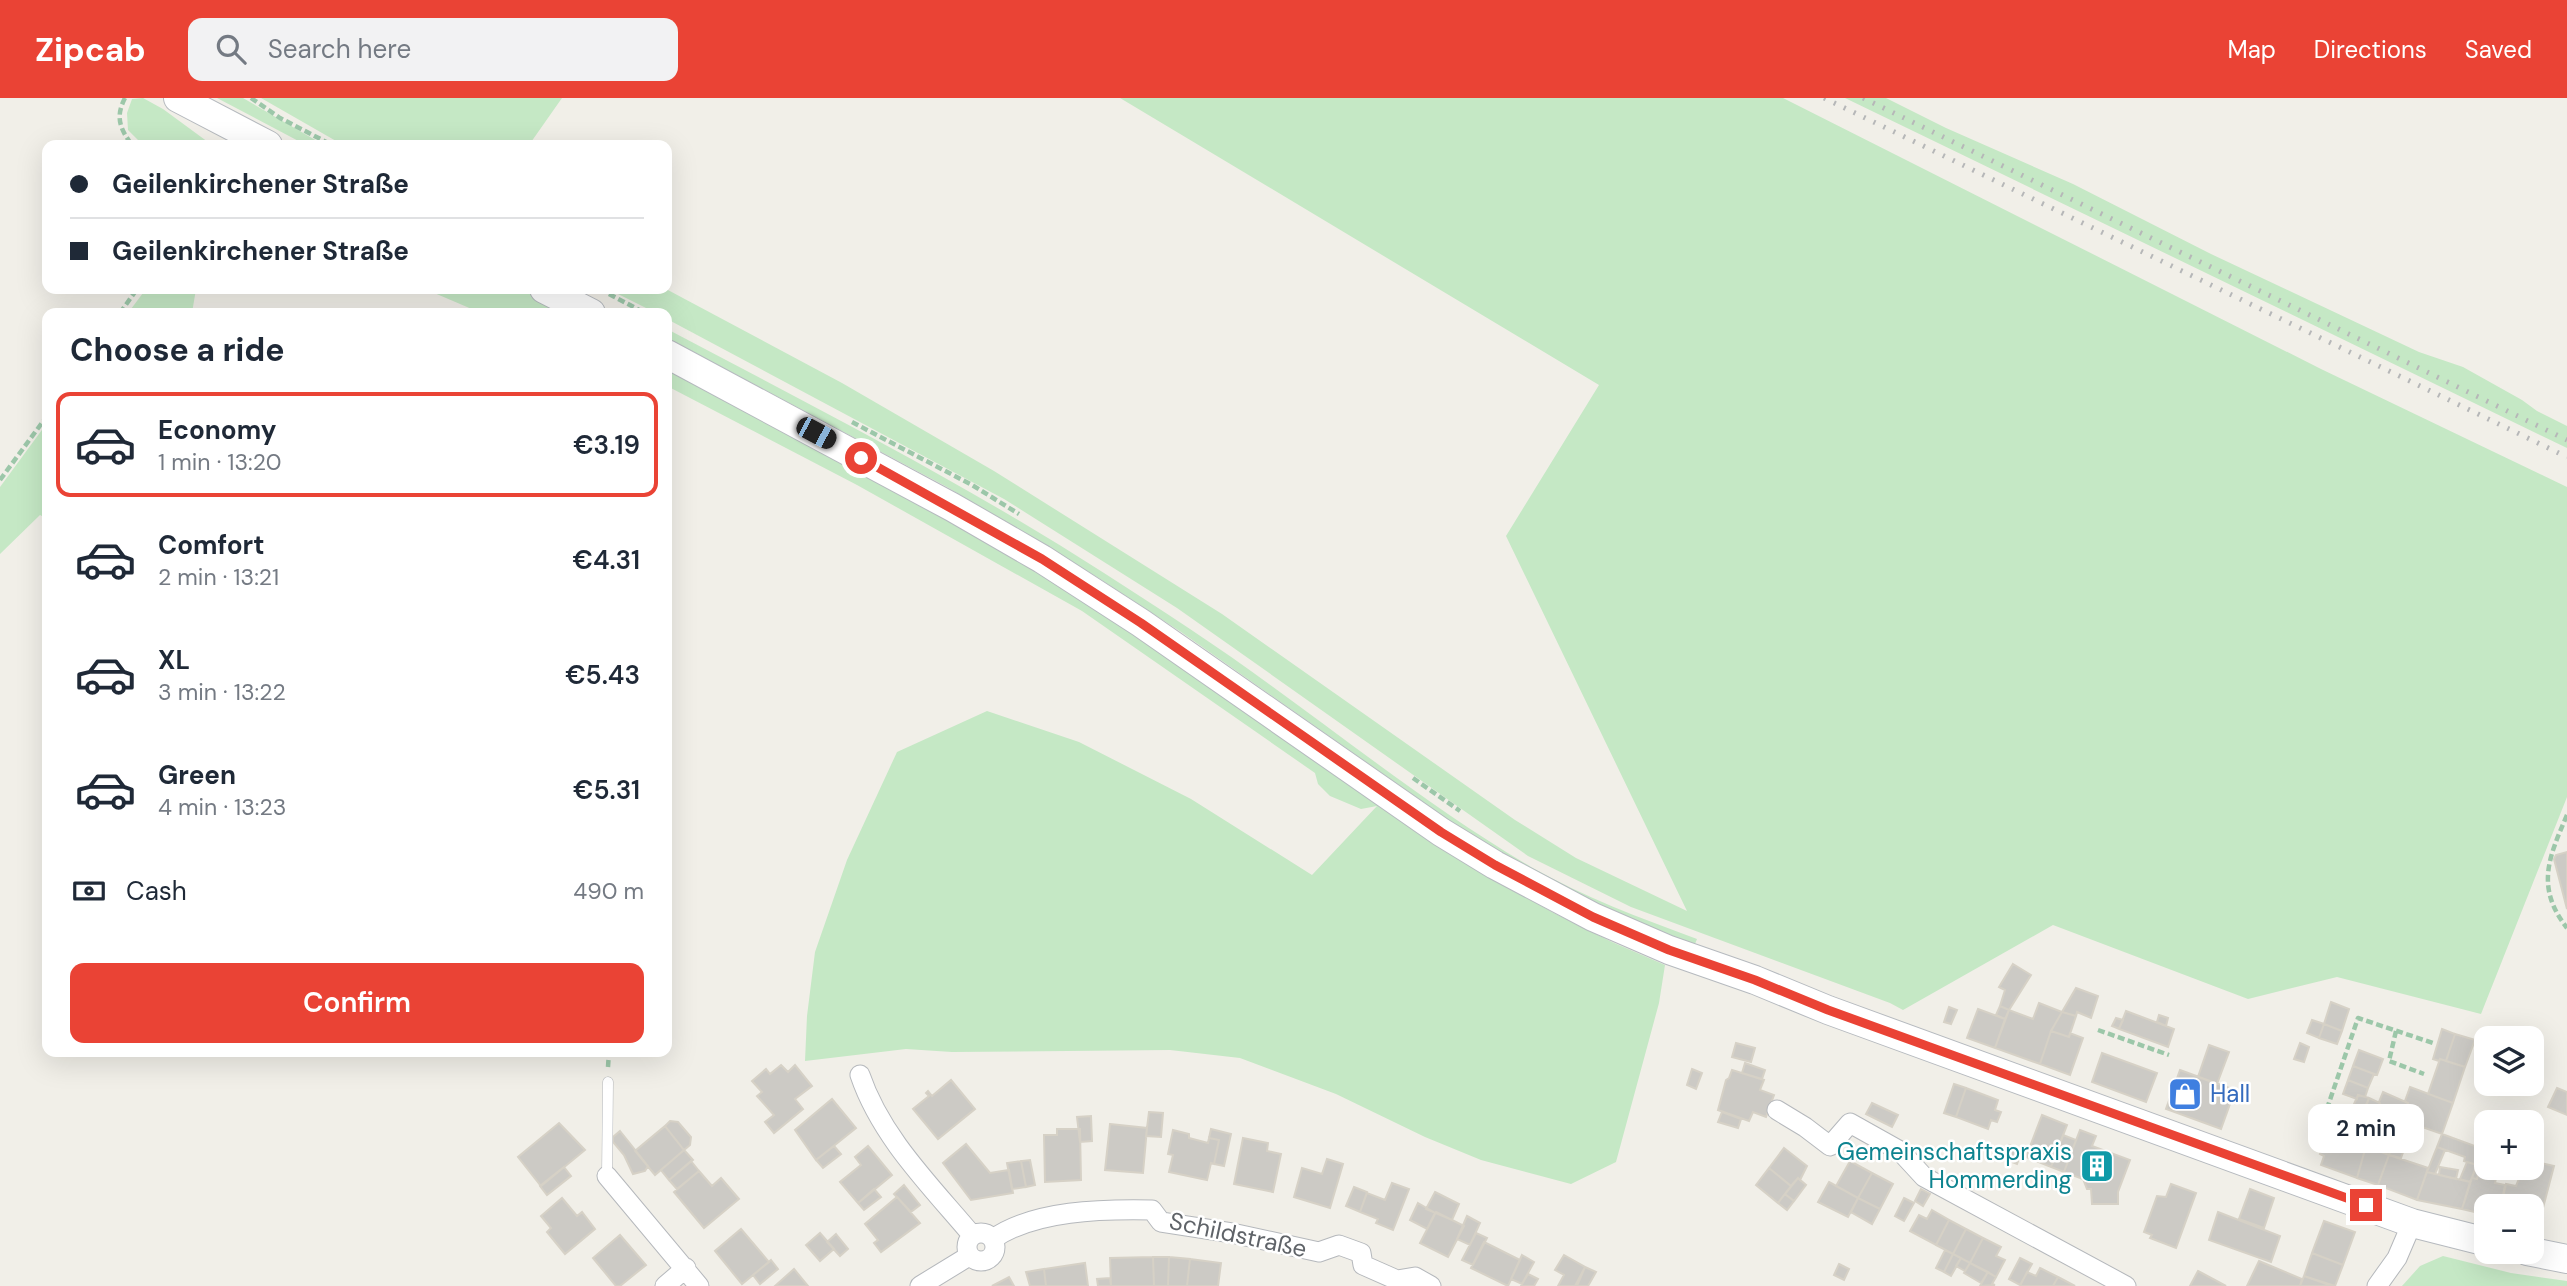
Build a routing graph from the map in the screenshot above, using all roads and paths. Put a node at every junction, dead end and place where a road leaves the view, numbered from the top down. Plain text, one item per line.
1 (125, 98) edge
2 (178, 98) edge
3 (251, 98) edge
4 (129, 140) edge
5 (258, 140) edge
6 (322, 140) edge
7 (554, 294) edge
8 (608, 294) edge
9 (581, 308) edge
10 (635, 308) edge
11 (672, 357) edge
12 (850, 421) dead end
13 (42, 423) edge
14 (0, 480) edge
15 (1029, 520) dead end
16 (1406, 774) dead end
17 (1462, 813) dead end
18 (2567, 815) edge
19 (2567, 928) edge
20 (2098, 1030) dead end
21 (2396, 1031) junction
22 (2433, 1043) dead end
23 (2169, 1055) dead end
24 (2424, 1074) dead end
25 (860, 1075) dead end
26 (608, 1082) dead end
27 (1777, 1110) dead end
28 (2320, 1129) dead end
29 (607, 1176) joint
30 (2412, 1223) junction
31 (972, 1235) junction
32 (993, 1239) junction
33 (2474, 1239) edge
34 (2544, 1254) edge
35 (969, 1256) junction
36 (2567, 1259) edge
37 (686, 1268) junction
38 (665, 1286) edge
39 (699, 1286) edge
40 (920, 1286) edge
41 (1431, 1286) edge
42 (2126, 1286) edge
43 (2377, 1286) edge

1 - 4 path
2 - 5 main road
3 - 6 path
7 - 9 main road
8 - 10 path
11 - 30 main road
12 - 15 path
13 - 14 path
16 - 17 path
18 - 19 path
20 - 23 path
21 - 22 path
21 - 24 path
21 - 28 path
25 - 31 street
26 - 29 lane
27 - 42 street
29 - 37 street
30 - 33 main road
30 - 43 street
31 - 32 street
31 - 35 street
32 - 35 street, Schildstraße
32 - 41 street, Schildstraße
34 - 36 main road
35 - 40 street, Schildstraße
37 - 38 street
37 - 39 street

